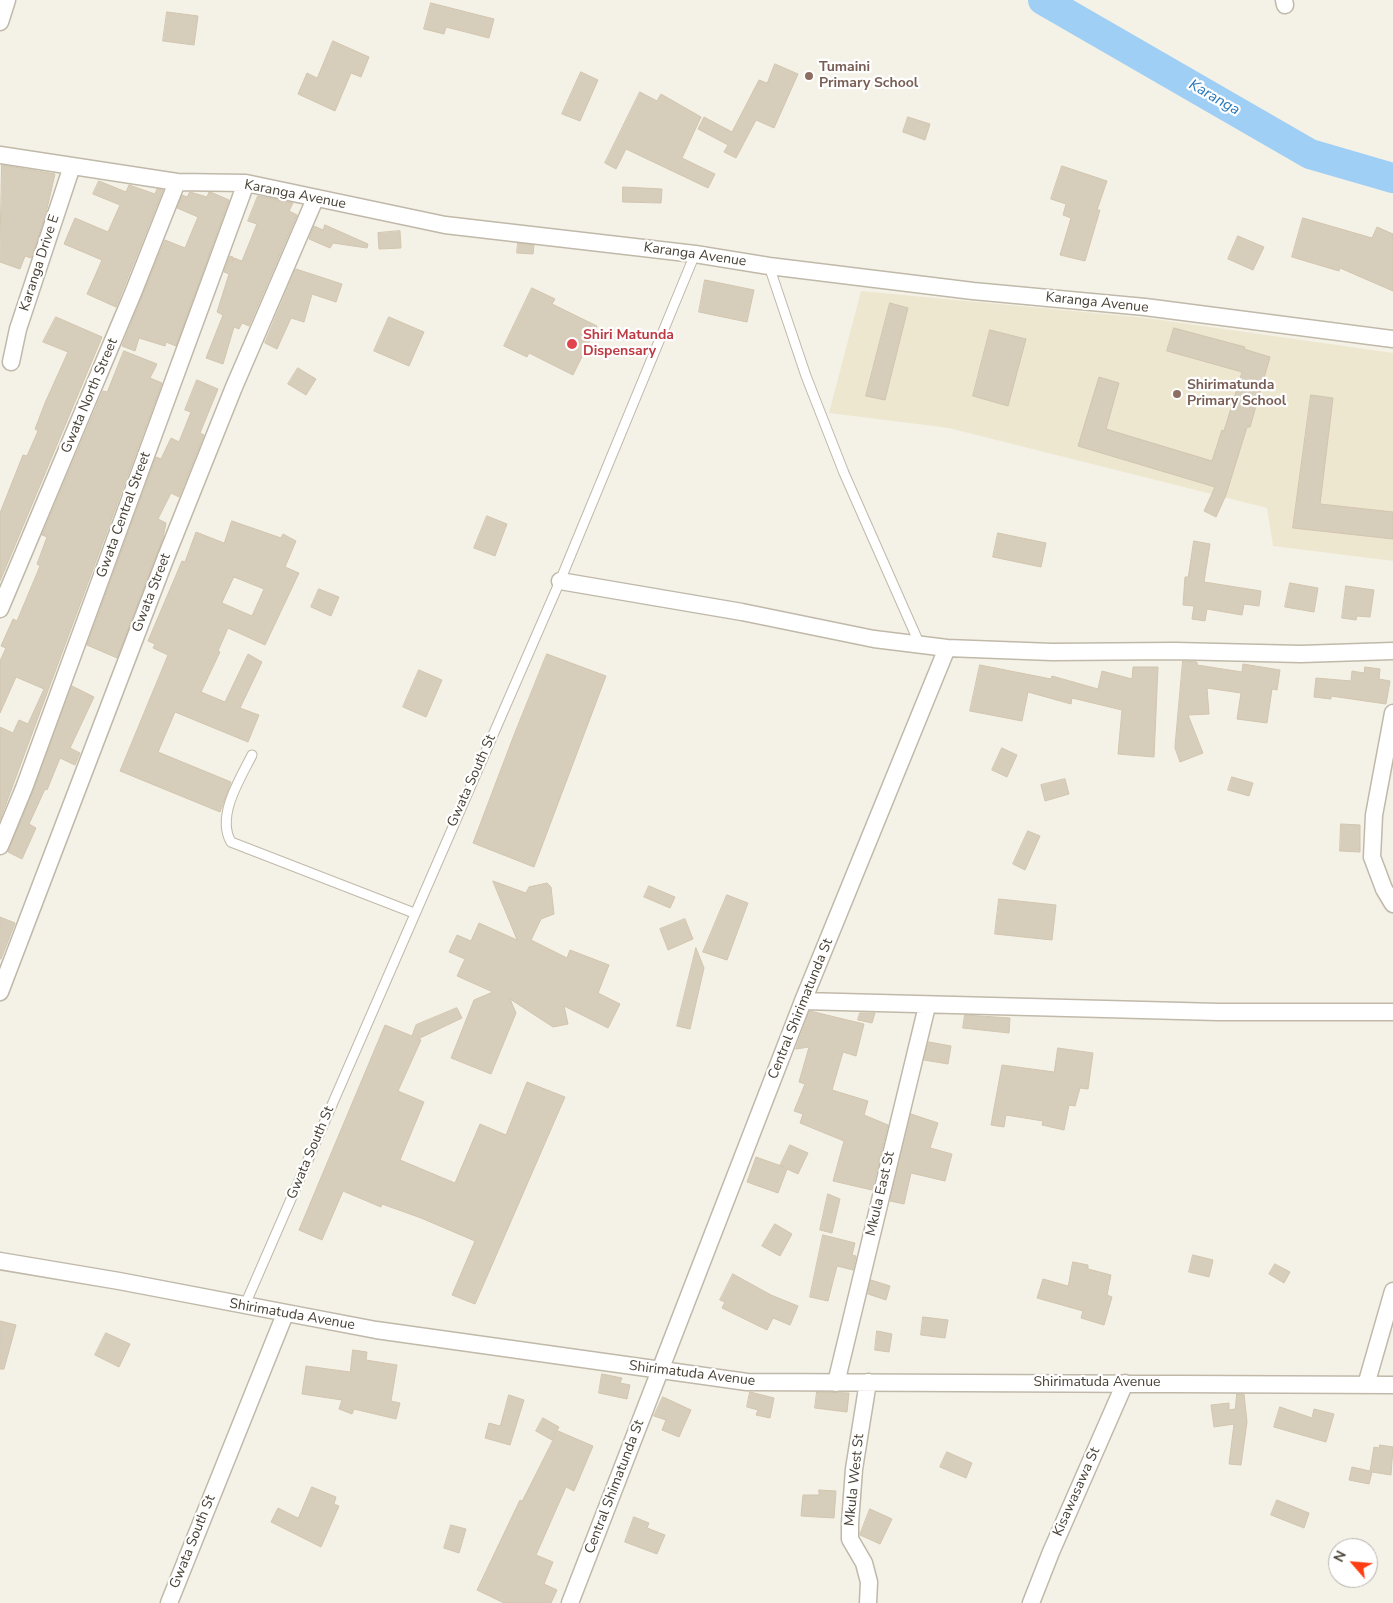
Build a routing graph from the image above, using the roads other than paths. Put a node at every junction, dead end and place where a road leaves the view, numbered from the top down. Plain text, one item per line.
1 (7, 0) edge
2 (0, 22) edge
3 (0, 155) edge
4 (72, 166) junction
5 (177, 182) junction
6 (246, 183) junction
7 (315, 199) junction
8 (695, 254) junction
9 (769, 266) junction
10 (1393, 339) edge
11 (10, 362) dead end
12 (560, 581) junction
13 (0, 609) edge
14 (920, 645) junction
15 (947, 648) junction
16 (1393, 650) edge
17 (1393, 713) edge
18 (252, 755) dead end
19 (0, 846) edge
20 (1393, 904) edge
21 (414, 913) junction
22 (0, 992) edge
23 (803, 1001) junction
24 (927, 1006) junction
25 (1393, 1012) edge
26 (0, 1261) edge
27 (1393, 1291) edge
28 (244, 1307) junction
29 (285, 1314) junction
30 (660, 1371) junction
31 (836, 1382) junction
32 (868, 1382) junction
33 (1125, 1383) junction
34 (1366, 1385) junction
35 (1393, 1385) edge
36 (169, 1603) edge
37 (570, 1603) edge
38 (868, 1603) edge
39 (1031, 1603) edge

1 - 2 street
3 - 4 street, Karanga Avenue
4 - 5 street, Karanga Avenue
4 - 11 street, Karanga Drive E
5 - 6 street, Karanga Avenue
5 - 13 street, Gwata North Street
6 - 7 street, Karanga Avenue
6 - 19 street, Gwata Central Street
7 - 8 street, Karanga Avenue
7 - 22 street, Gwata Street
8 - 9 street, Karanga Avenue
8 - 12 lane, Gwata South St
9 - 10 street, Karanga Avenue
9 - 14 lane
12 - 14 street
12 - 21 lane, Gwata South St
14 - 15 street
15 - 16 street
15 - 23 street, Central Shirimatunda St
17 - 20 street
18 - 21 lane
21 - 28 lane, Gwata South St
23 - 24 street
23 - 30 street, Central Shirimatunda St
24 - 25 street
24 - 31 street, Mkula East St
26 - 28 street, Shirimatuda Avenue
27 - 34 street
28 - 29 street, Shirimatuda Avenue
29 - 30 street, Shirimatuda Avenue
29 - 36 street, Gwata South St
30 - 31 street, Shirimatuda Avenue
30 - 37 street, Central Shimatunda St
31 - 32 street, Shirimatuda Avenue
32 - 33 street, Shirimatuda Avenue
32 - 38 street, Mkula West St
33 - 34 street, Shirimatuda Avenue
33 - 39 street, Kisawasawa St
34 - 35 street, Shirimatuda Avenue

